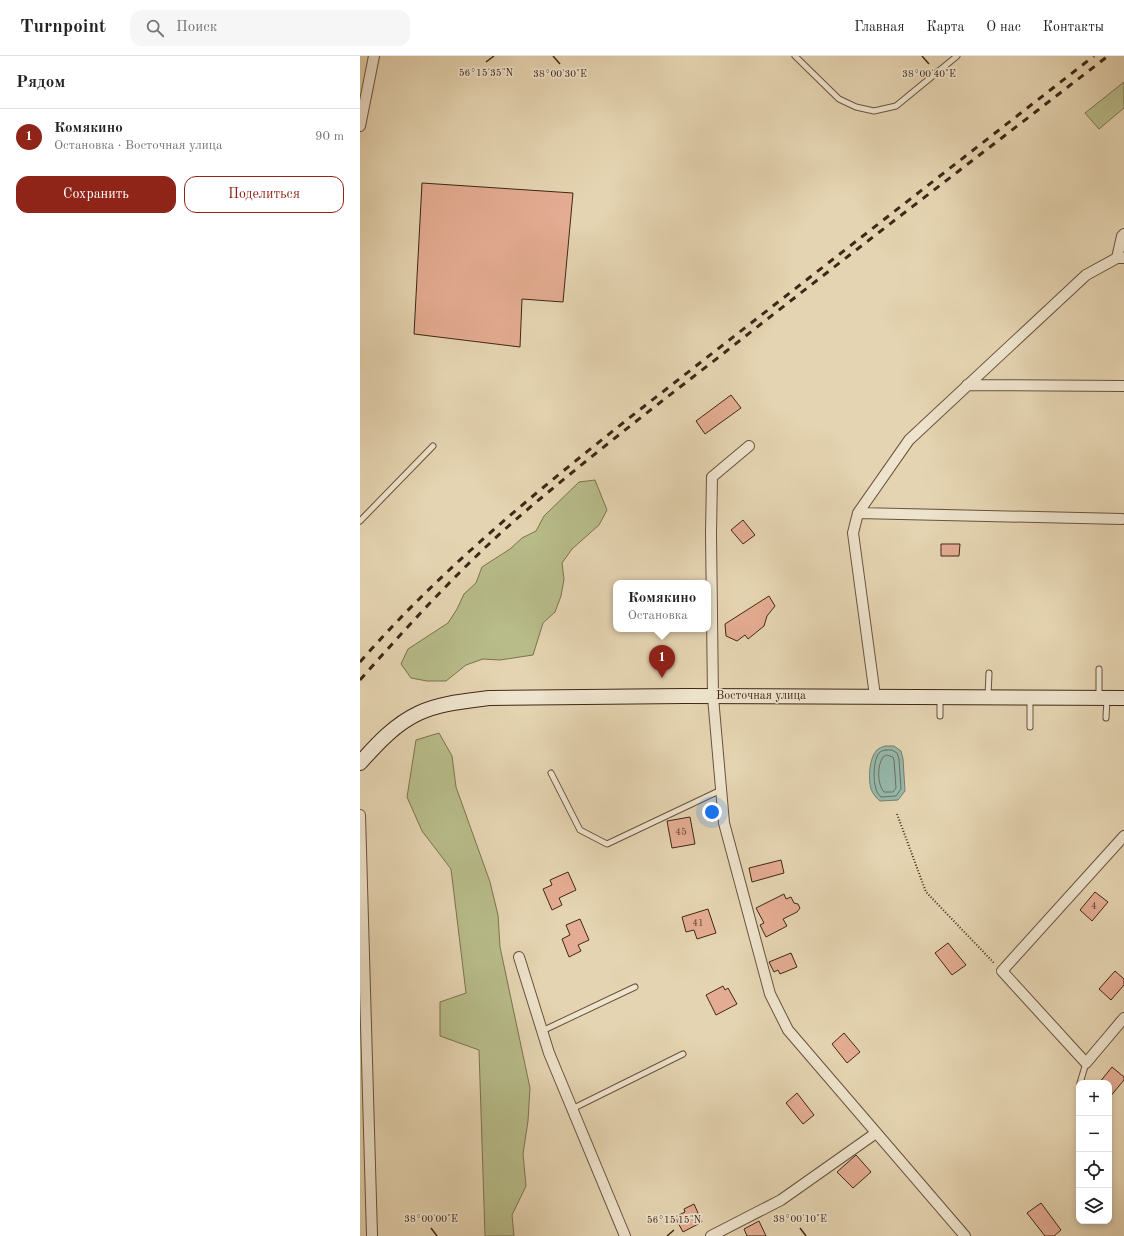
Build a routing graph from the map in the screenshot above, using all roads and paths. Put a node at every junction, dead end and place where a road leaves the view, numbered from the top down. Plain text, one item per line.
1 (374, 56) edge
2 (795, 56) edge
3 (957, 56) edge
4 (360, 126) edge
5 (1124, 234) edge
6 (1121, 258) edge
7 (968, 385) junction
8 (1124, 386) edge
9 (433, 446) dead end
10 (750, 446) dead end
11 (858, 513) junction
12 (1122, 519) dead end
13 (360, 521) edge
14 (1099, 669) dead end
15 (989, 674) dead end
16 (713, 696) junction
17 (875, 696) junction
18 (940, 697) junction
19 (988, 697) junction
20 (1030, 698) junction
21 (1103, 698) junction
22 (1124, 698) edge
23 (940, 716) dead end
24 (1106, 718) dead end
25 (1030, 727) dead end
26 (360, 763) edge
27 (551, 773) dead end
28 (721, 790) junction
29 (897, 814) dead end
30 (360, 815) edge
31 (1124, 836) edge
32 (519, 957) dead end
33 (1002, 971) junction
34 (635, 987) dead end
35 (1124, 1018) edge
36 (542, 1031) junction
37 (683, 1054) dead end
38 (1086, 1063) junction
39 (1081, 1080) edge
40 (572, 1109) junction
41 (876, 1133) junction
42 (717, 1235) edge
43 (372, 1236) edge
44 (625, 1236) edge
45 (964, 1236) edge

1 - 4 street
2 - 3 lane
5 - 6 street
6 - 7 street
7 - 8 street
7 - 11 street
9 - 13 lane
10 - 16 street
11 - 12 street
11 - 17 street
14 - 21 lane
15 - 19 lane
16 - 17 main road, Восточная улица
16 - 26 main road, Восточная улица
16 - 28 street
17 - 18 main road, Восточная улица
18 - 19 main road, Восточная улица
18 - 23 lane
19 - 20 main road, Восточная улица
20 - 21 main road, Восточная улица
20 - 25 lane
21 - 22 main road, Восточная улица
21 - 24 lane
27 - 28 lane
28 - 41 street
29 - 33 path
30 - 43 street
31 - 33 street
32 - 36 street
33 - 38 street
34 - 36 lane
35 - 38 street
36 - 40 street
37 - 40 lane
38 - 39 lane
40 - 44 street
41 - 42 street
41 - 45 street

